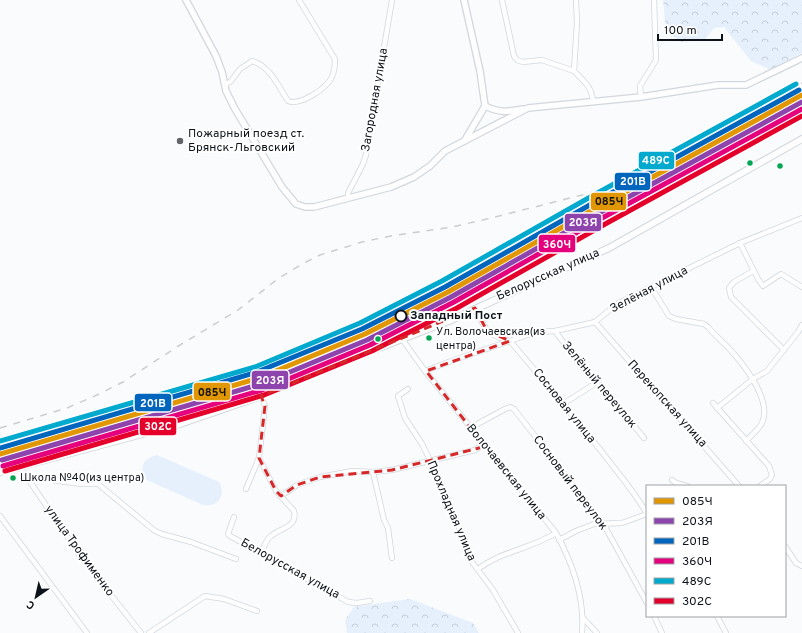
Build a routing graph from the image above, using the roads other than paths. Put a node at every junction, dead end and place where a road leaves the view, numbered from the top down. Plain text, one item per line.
1 (186, 0) edge
2 (299, 0) edge
3 (392, 0) edge
4 (464, 0) edge
5 (502, 0) edge
6 (576, 0) edge
7 (654, 0) edge
8 (802, 58) edge
9 (574, 71) junction
10 (225, 85) junction
11 (641, 98) junction
12 (593, 102) junction
13 (485, 106) junction
14 (528, 108) junction
15 (802, 139) edge
16 (465, 140) junction
17 (348, 197) junction
18 (802, 218) edge
19 (740, 243) junction
20 (753, 271) junction
21 (651, 286) junction
22 (802, 287) edge
23 (475, 308) junction
24 (595, 322) junction
25 (802, 325) edge
26 (555, 330) junction
27 (402, 339) junction
28 (510, 341) junction
29 (784, 350) junction
30 (425, 371) junction
31 (753, 379) junction
32 (596, 383) junction
33 (408, 389) dead end
34 (261, 396) junction
35 (713, 403) dead end
36 (563, 404) junction
37 (717, 408) junction
38 (470, 428) junction
39 (644, 438) dead end
40 (746, 441) junction
41 (483, 444) junction
42 (259, 458) junction
43 (431, 461) junction
44 (20, 467) junction
45 (0, 472) edge
46 (373, 472) junction
47 (28, 478) junction
48 (672, 480) dead end
49 (682, 485) edge
50 (738, 485) edge
51 (761, 485) edge
52 (246, 489) dead end
53 (281, 496) junction
54 (646, 512) edge
55 (646, 514) edge
56 (0, 516) edge
57 (234, 517) dead end
58 (604, 525) junction
59 (556, 533) junction
60 (559, 540) junction
61 (786, 548) edge
62 (261, 552) junction
63 (392, 558) dead end
64 (236, 559) dead end
65 (802, 566) edge
66 (478, 569) junction
67 (370, 601) dead end
68 (646, 601) edge
69 (257, 611) dead end
70 (654, 617) edge
71 (718, 617) edge
72 (583, 618) junction
73 (87, 633) edge
74 (141, 633) edge
75 (150, 633) edge
76 (518, 633) edge
77 (582, 633) edge
78 (597, 633) edge
79 (662, 633) edge
80 (726, 633) edge

1 - 10 street
2 - 10 street
3 - 17 street, Загородная улица
4 - 13 street
5 - 9 street
6 - 9 street
7 - 11 street
8 - 11 street
9 - 12 street
10 - 17 street
11 - 12 street
12 - 14 street
13 - 14 street
13 - 16 street
14 - 16 street
15 - 23 main road, Белорусская улица
16 - 17 street
18 - 19 street, Зелёная улица
19 - 20 street
19 - 21 street, Зелёная улица
20 - 22 street
20 - 29 street
21 - 24 street, Зелёная улица
21 - 31 street
23 - 27 main road, Белорусская улица
23 - 28 street, Сосновая улица
24 - 26 street, Зелёная улица
24 - 50 street, Перекопская улица
25 - 29 street
26 - 28 street, Зелёная улица
26 - 32 street, Зелёный переулок
27 - 30 street, Волочаевская улица
27 - 34 main road, Белорусская улица
28 - 30 street, Зелёная улица
28 - 36 street, Сосновая улица
29 - 31 street
30 - 38 street, Волочаевская улица
31 - 37 street
31 - 40 street
32 - 36 street
32 - 39 street, Зелёный переулок
33 - 43 street, Прохладная улица
34 - 42 street
34 - 44 main road, Белорусская улица
35 - 37 street
36 - 54 street, Сосновая улица
37 - 40 street
38 - 41 street, Волочаевская улица
38 - 58 street, Сосновый переулок
40 - 51 street
41 - 43 street
41 - 59 street, Волочаевская улица
42 - 52 street
42 - 53 street
43 - 46 street
43 - 66 street, Прохладная улица
44 - 45 main road, Белорусская улица
44 - 47 street, улица Трофименко
46 - 53 street
46 - 63 street
47 - 64 street
47 - 74 street, улица Трофименко
48 - 49 street
53 - 62 street
55 - 58 street
56 - 73 street
57 - 62 street, Белорусская улица
58 - 60 street
58 - 68 street, Сосновый переулок
59 - 60 street, Волочаевская улица
59 - 66 street
60 - 72 street, Волочаевская улица
61 - 65 street
62 - 67 street, Белорусская улица
66 - 76 street, Прохладная улица
69 - 75 street
70 - 79 street
71 - 80 street
72 - 77 street, Волочаевская улица
72 - 78 street

